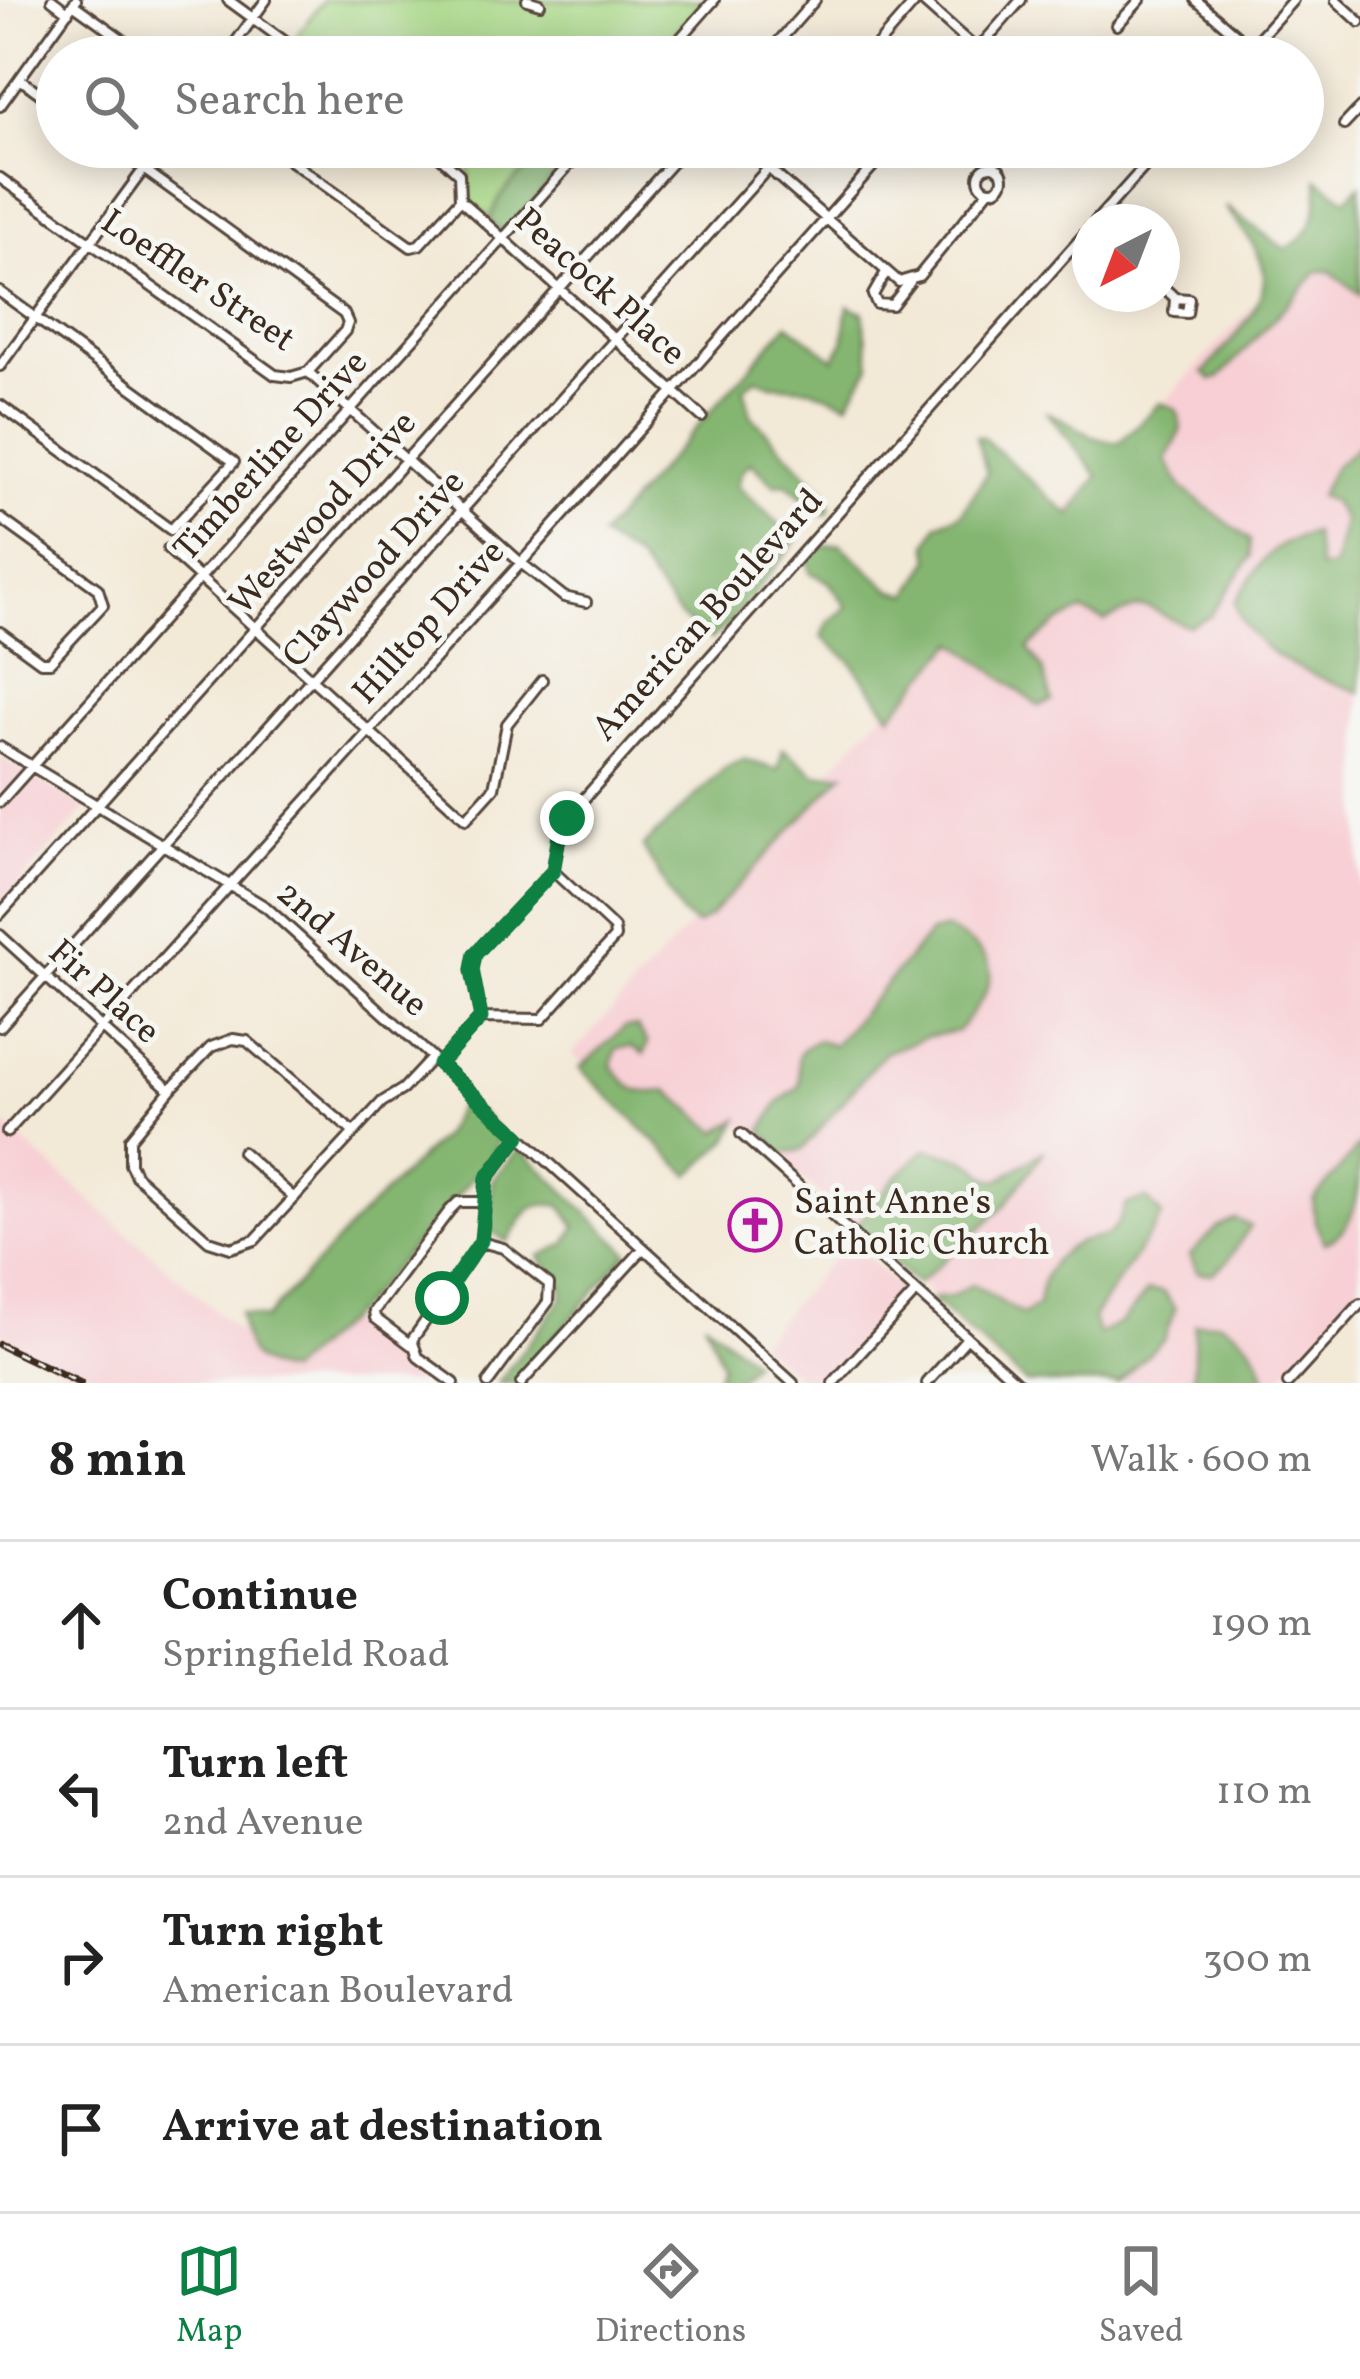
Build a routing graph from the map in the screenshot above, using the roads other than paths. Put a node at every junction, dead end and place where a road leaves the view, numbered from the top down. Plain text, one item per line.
1 (52, 0) edge
2 (227, 0) edge
3 (266, 0) edge
4 (527, 0) edge
5 (714, 0) edge
6 (815, 0) edge
7 (919, 0) edge
8 (1021, 0) edge
9 (1139, 0) edge
10 (1196, 0) edge
11 (1293, 0) edge
12 (1336, 0) edge
13 (540, 4) dead end
14 (72, 5) edge
15 (253, 19) junction
16 (1360, 22) edge
17 (1117, 25) dead end
18 (50, 36) edge
19 (117, 36) edge
20 (240, 36) edge
21 (277, 36) edge
22 (682, 36) edge
23 (783, 36) edge
24 (886, 36) edge
25 (958, 36) edge
26 (993, 36) edge
27 (1237, 36) edge
28 (1260, 36) edge
29 (36, 56) edge
30 (20, 79) junction
31 (36, 91) edge
32 (0, 106) edge
33 (1360, 108) edge
34 (1344, 125) dead end
35 (141, 168) edge
36 (300, 168) edge
37 (452, 168) edge
38 (566, 168) edge
39 (667, 168) edge
40 (872, 168) edge
41 (1143, 168) edge
42 (768, 169) joint
43 (144, 170) junction
44 (0, 178) edge
45 (989, 190) dead end
46 (460, 200) junction
47 (1112, 204) edge
48 (826, 220) junction
49 (503, 239) junction
50 (90, 243) junction
51 (1072, 249) edge
52 (885, 274) junction
53 (910, 282) junction
54 (560, 290) junction
55 (0, 292) edge
56 (35, 318) junction
57 (616, 340) junction
58 (0, 366) edge
59 (308, 372) junction
60 (674, 391) junction
61 (0, 405) edge
62 (351, 409) junction
63 (703, 417) dead end
64 (408, 460) junction
65 (464, 510) junction
66 (0, 518) edge
67 (168, 549) dead end
68 (521, 563) junction
69 (199, 579) junction
70 (586, 602) dead end
71 (255, 630) junction
72 (0, 632) edge
73 (542, 680) dead end
74 (311, 681) junction
75 (369, 732) junction
76 (0, 746) edge
77 (33, 765) junction
78 (0, 802) edge
79 (98, 805) junction
80 (164, 845) junction
81 (553, 871) junction
82 (231, 886) junction
83 (0, 914) edge
84 (0, 935) edge
85 (46, 976) junction
86 (481, 1018) junction
87 (0, 1027) edge
88 (102, 1028) junction
89 (436, 1061) junction
90 (170, 1090) junction
91 (7, 1132) dead end
92 (352, 1132) junction
93 (741, 1134) dead end
94 (519, 1136) junction
95 (242, 1152) dead end
96 (294, 1198) junction
97 (482, 1202) junction
98 (481, 1241) junction
99 (643, 1249) junction
100 (916, 1292) junction
101 (1360, 1304) edge
102 (968, 1338) junction
103 (412, 1346) junction
104 (454, 1383) edge
105 (488, 1383) edge
106 (521, 1383) edge
107 (793, 1383) edge
108 (833, 1383) edge
109 (927, 1383) edge
110 (1018, 1383) edge
111 (1288, 1383) edge

1 - 14 street
2 - 15 street
3 - 15 street
4 - 13 street
5 - 22 street
6 - 23 street
7 - 24 street
7 - 25 street
8 - 26 street
9 - 17 street
10 - 27 street
11 - 28 street
12 - 16 street
14 - 18 street
14 - 19 street
15 - 20 street
15 - 21 street
29 - 30 street
30 - 31 street
30 - 32 street
33 - 34 street
35 - 43 street
36 - 46 street
37 - 46 street, Peacock Place
38 - 49 street, Timberline Drive
39 - 54 street, Westwood Drive
40 - 48 street, Hilltop Drive
41 - 47 street, American Boulevard
42 - 48 street
42 - 57 street, Claywood Drive
43 - 50 street
43 - 59 street
44 - 50 street, Loeffler Street
45 - 53 street
46 - 49 street, Peacock Place
48 - 52 street
48 - 60 street, Hilltop Drive
49 - 54 street, Peacock Place
49 - 62 street, Timberline Drive
50 - 56 street
50 - 59 street, Loeffler Street
51 - 81 street, American Boulevard
52 - 53 street
52 - 53 street
54 - 57 street, Peacock Place
54 - 64 street, Westwood Drive
55 - 56 street
56 - 58 street
56 - 61 street
57 - 60 street, Peacock Place
57 - 65 street, Claywood Drive
59 - 62 street
60 - 63 street, Peacock Place
60 - 68 street, Hilltop Drive
62 - 64 street
62 - 69 street, Timberline Drive
64 - 65 street
64 - 71 street, Westwood Drive
65 - 68 street
65 - 74 street, Claywood Drive
66 - 72 street
67 - 69 street
68 - 70 street
68 - 75 street, Hilltop Drive
69 - 71 street
69 - 77 street, Timberline Drive
71 - 74 street
71 - 79 street, Westwood Drive
73 - 75 street
74 - 75 street
74 - 80 street, Claywood Drive
75 - 82 street, Hilltop Drive
76 - 77 street, 2nd Avenue
77 - 78 street, Timberline Drive
77 - 79 street, 2nd Avenue
79 - 80 street, 2nd Avenue
79 - 83 street, Westwood Drive
80 - 82 street, 2nd Avenue
80 - 85 street, Claywood Drive
81 - 86 street, American Boulevard
81 - 86 street
82 - 88 street, Hilltop Drive
82 - 89 street, 2nd Avenue
84 - 85 street, Fir Place
85 - 87 street, Claywood Drive
85 - 88 street, Fir Place
86 - 89 street
88 - 90 street, Fir Place
88 - 91 street, Hilltop Drive
89 - 92 street
89 - 94 street, 2nd Avenue
90 - 92 street
90 - 96 street
92 - 96 street
93 - 100 street
94 - 97 street
94 - 99 street, 2nd Avenue
95 - 96 street
97 - 98 street
97 - 103 street
98 - 103 street
98 - 105 street
99 - 106 street
99 - 107 street, 2nd Avenue
100 - 102 street
100 - 108 street
101 - 111 street
102 - 109 street
102 - 110 street
103 - 104 street

